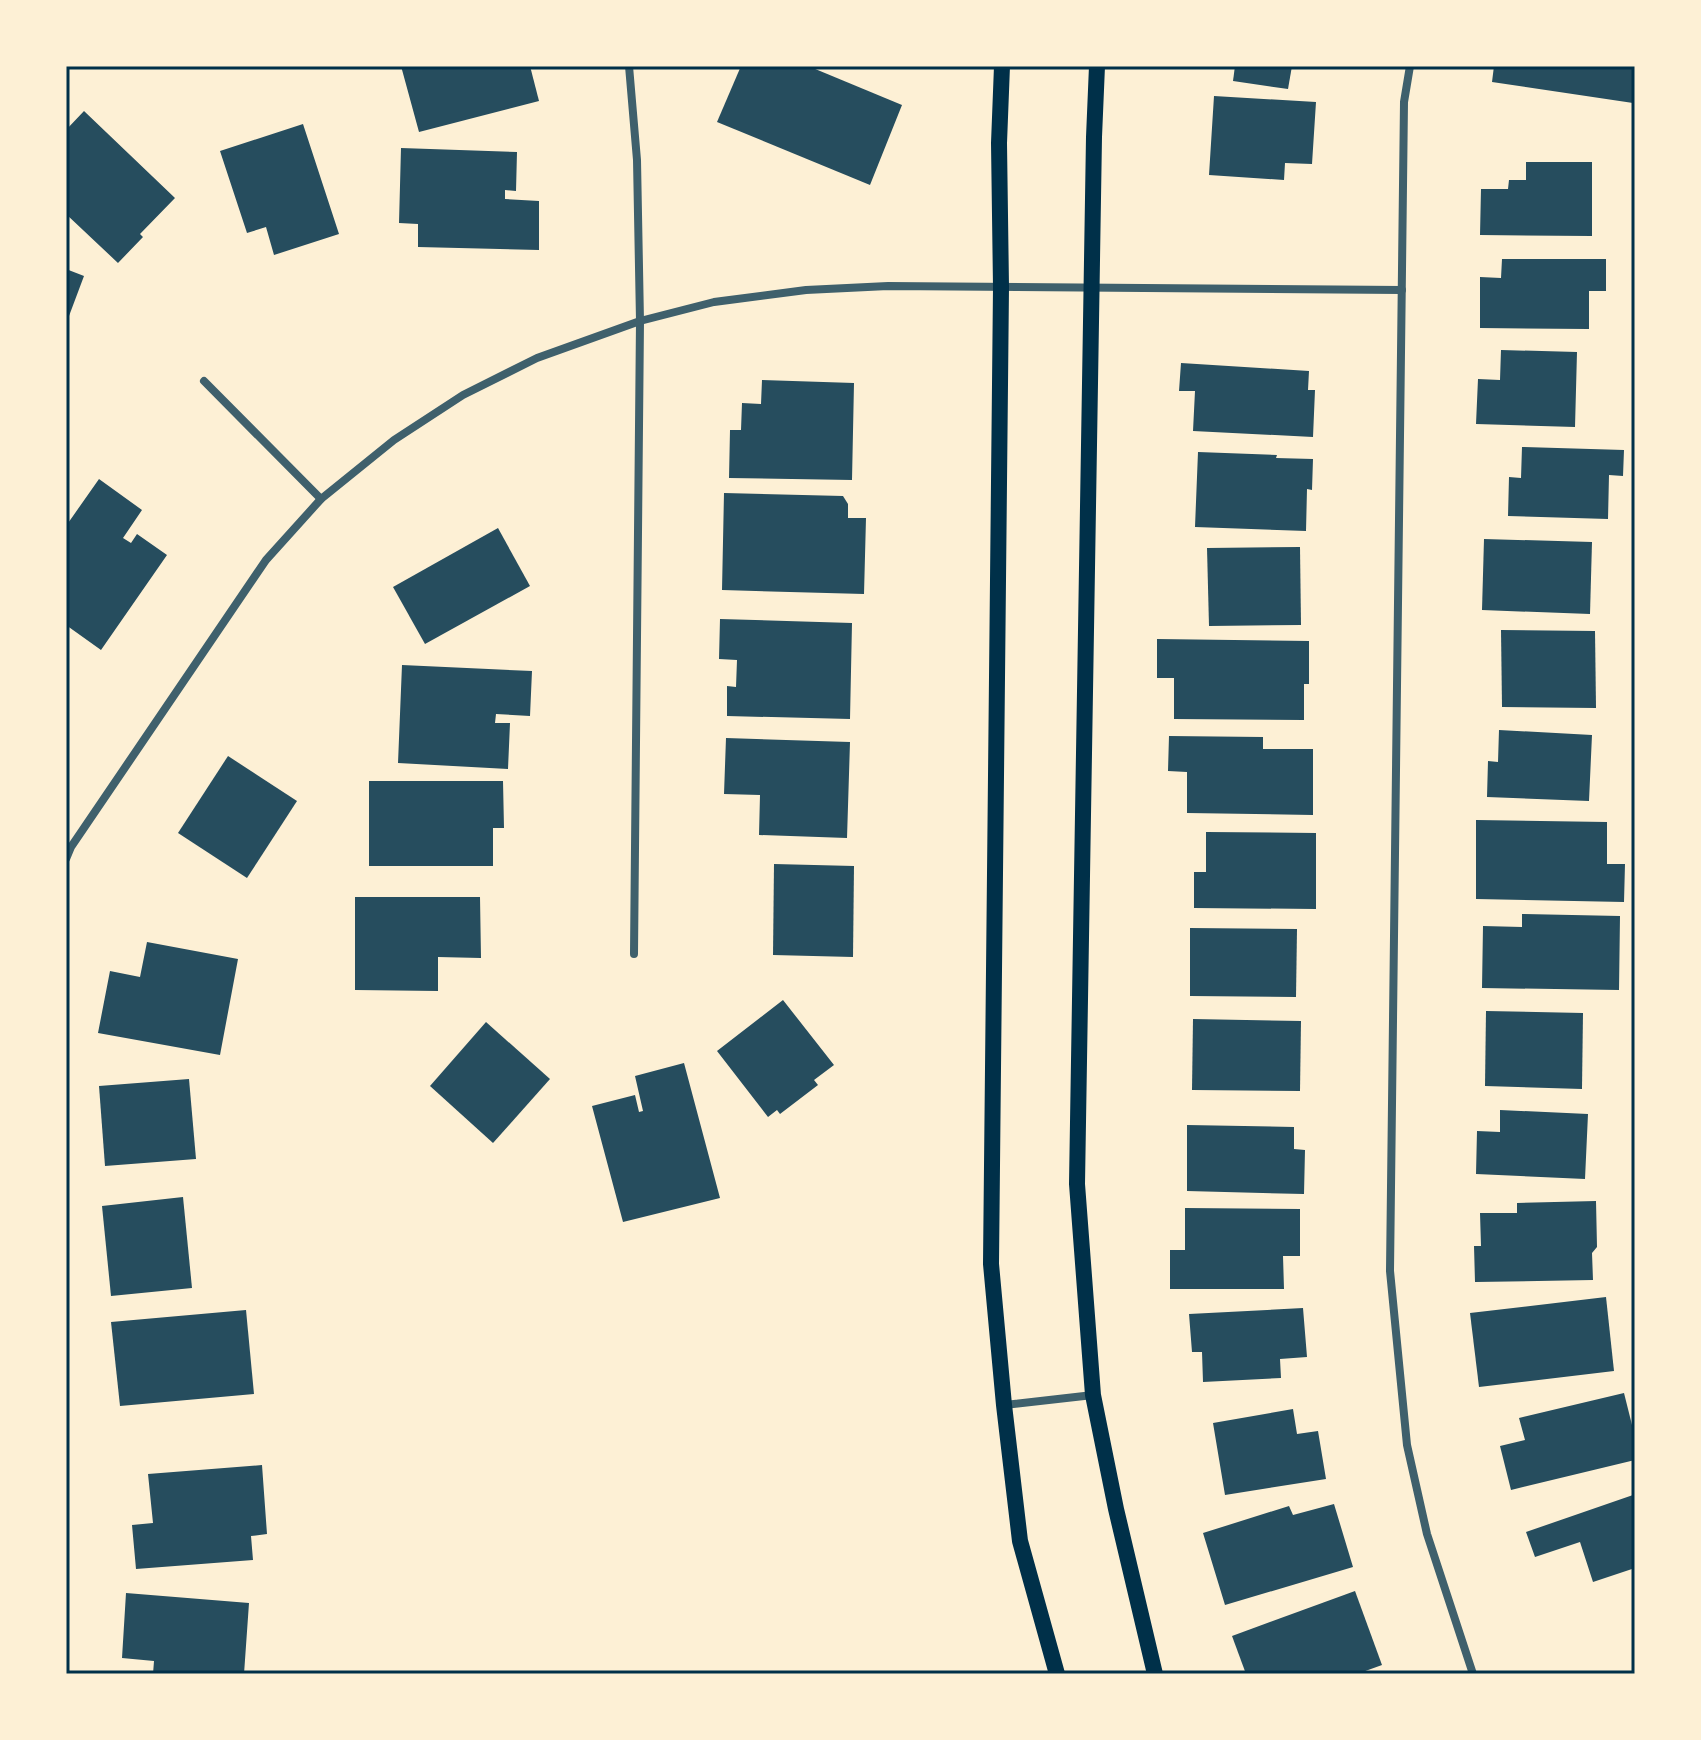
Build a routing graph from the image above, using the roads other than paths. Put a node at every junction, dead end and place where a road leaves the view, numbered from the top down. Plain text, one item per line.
1 (629, 66) edge
2 (1002, 66) edge
3 (1097, 66) edge
4 (1410, 66) edge
5 (1001, 287) junction
6 (1092, 288) junction
7 (1402, 290) junction
8 (640, 321) junction
9 (204, 381) dead end
10 (321, 499) junction
11 (66, 859) edge
12 (634, 954) dead end
13 (1093, 1395) junction
14 (1004, 1405) junction
15 (1057, 1674) edge
16 (1155, 1674) edge
17 (1473, 1674) edge

1 - 8 street
2 - 5 main road
3 - 6 main road
4 - 7 street
5 - 6 street
5 - 8 street
5 - 14 main road
6 - 7 street
6 - 13 main road
7 - 17 street
8 - 10 street
8 - 12 street
9 - 10 street
10 - 11 street
13 - 14 street
13 - 16 main road
14 - 15 main road

